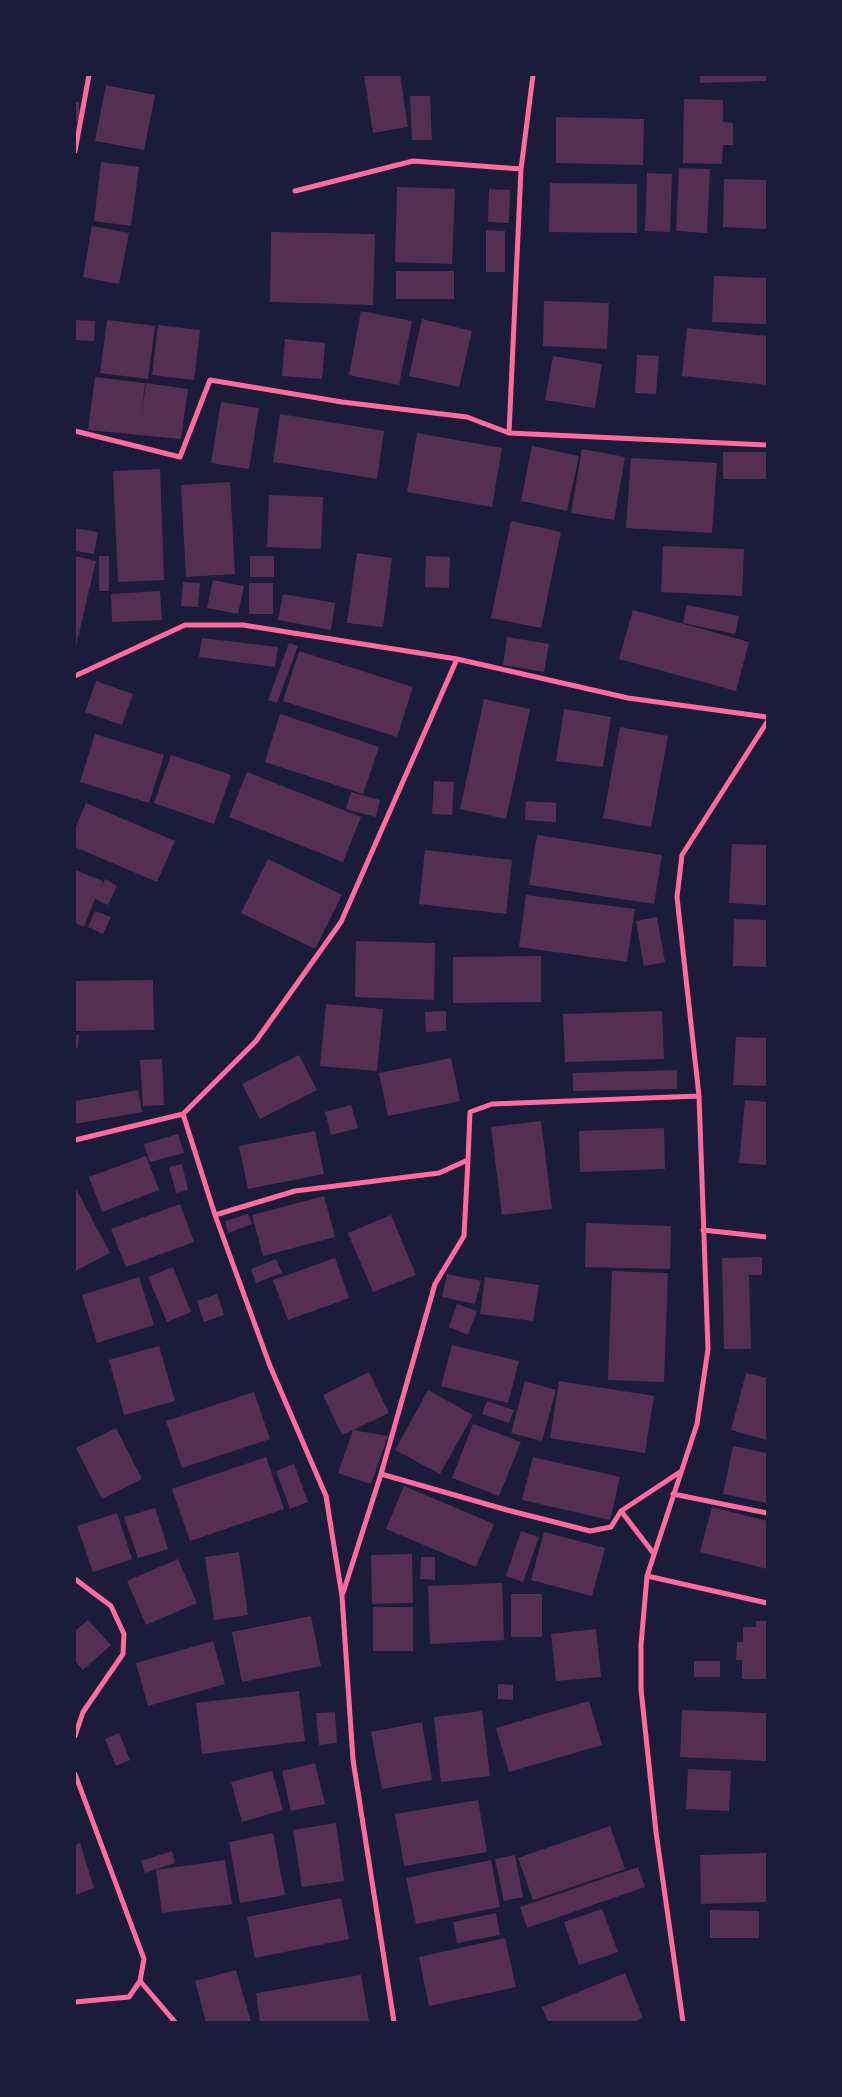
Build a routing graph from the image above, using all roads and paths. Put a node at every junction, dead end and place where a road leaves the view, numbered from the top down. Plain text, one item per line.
1 (89, 75) edge
2 (533, 75) edge
3 (75, 151) edge
4 (522, 169) junction
5 (295, 191) dead end
6 (75, 431) edge
7 (509, 433) junction
8 (767, 445) edge
9 (457, 659) junction
10 (75, 676) edge
11 (767, 717) edge
12 (767, 722) edge
13 (699, 1096) junction
14 (183, 1114) junction
15 (75, 1140) edge
16 (468, 1160) junction
17 (215, 1216) junction
18 (703, 1230) junction
19 (767, 1237) edge
20 (681, 1472) junction
21 (381, 1474) junction
22 (673, 1494) junction
23 (621, 1511) junction
24 (767, 1514) edge
25 (654, 1554) junction
26 (647, 1576) junction
27 (75, 1579) edge
28 (342, 1596) junction
29 (767, 1602) edge
30 (75, 1736) edge
31 (75, 1774) edge
32 (140, 1981) junction
33 (75, 2002) edge
34 (175, 2022) edge
35 (394, 2022) edge
36 (683, 2022) edge

1 - 3 street
2 - 4 street
4 - 5 street
4 - 7 street
6 - 7 street
7 - 8 street
9 - 10 street
9 - 11 street
9 - 14 street
12 - 13 street
13 - 16 street
13 - 18 street
14 - 15 street
14 - 17 street
16 - 17 street
16 - 21 street
17 - 28 street
18 - 19 street
18 - 20 street
20 - 22 street
20 - 23 street
21 - 23 street
21 - 28 street
22 - 24 street
22 - 25 street
23 - 25 street
25 - 26 street
26 - 29 street
26 - 36 street
27 - 30 street
28 - 35 street
31 - 32 street
32 - 33 street
32 - 34 street

